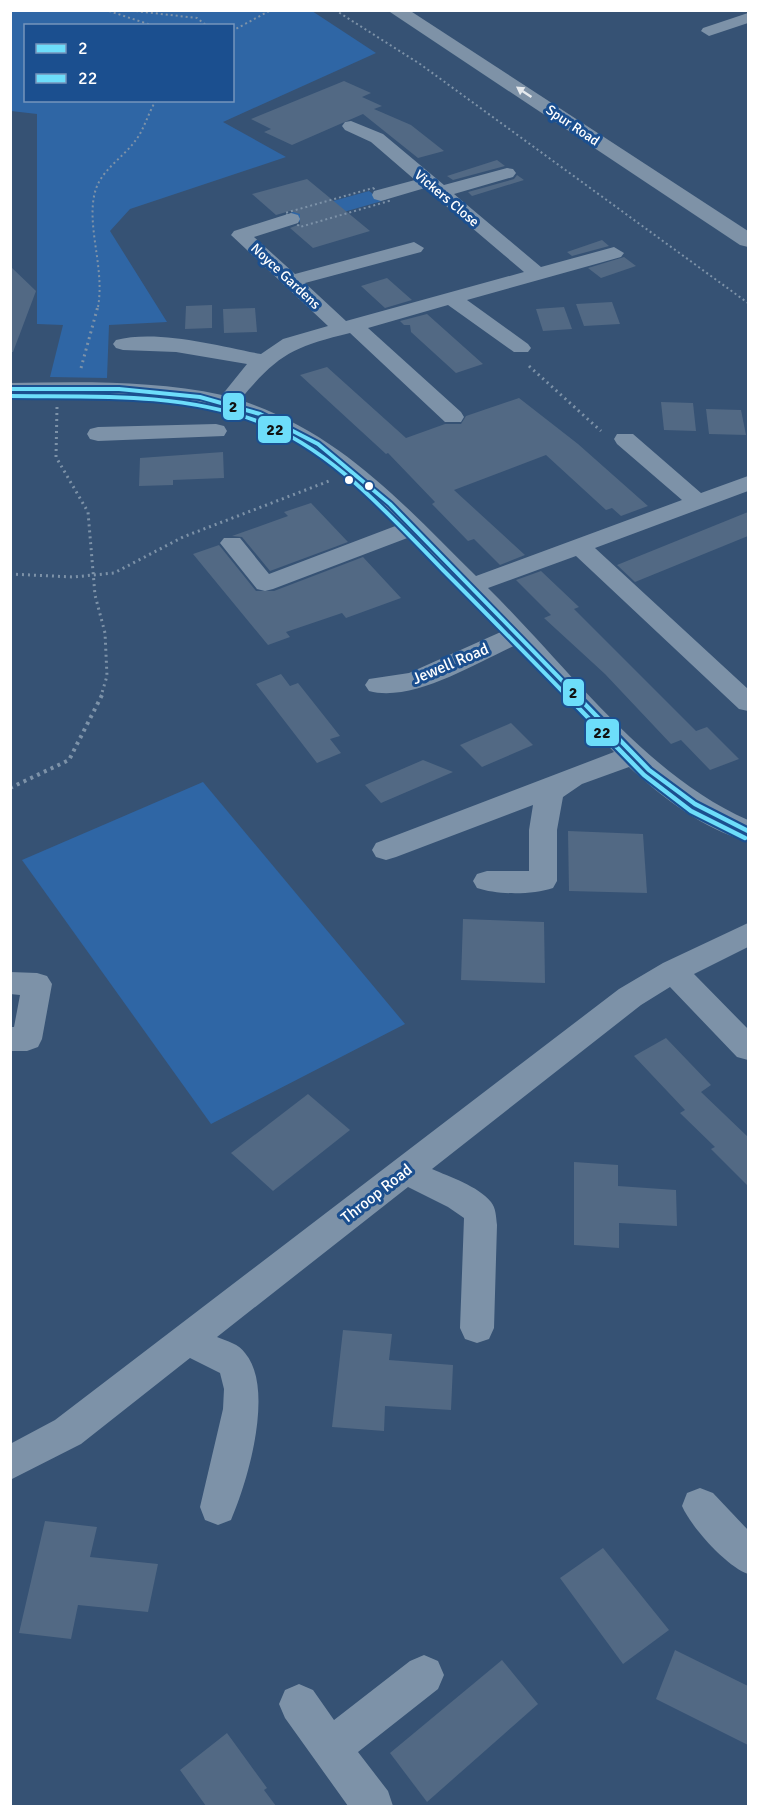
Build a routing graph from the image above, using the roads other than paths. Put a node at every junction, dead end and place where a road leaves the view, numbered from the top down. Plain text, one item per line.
1 (396, 10) edge
2 (426, 10) edge
3 (741, 10) edge
4 (748, 16) edge
5 (710, 31) dead end
6 (351, 126) dead end
7 (507, 173) dead end
8 (660, 183) junction
9 (434, 187) junction
10 (711, 192) dead end
11 (381, 195) road end
12 (291, 219) road end
13 (748, 240) edge
14 (414, 248) dead end
15 (614, 254) dead end
16 (748, 258) edge
17 (539, 275) junction
18 (292, 282) junction
19 (452, 299) junction
20 (349, 327) junction
21 (123, 344) dead end
22 (521, 348) road end
23 (264, 361) junction
24 (10, 389) edge
25 (194, 397) junction
26 (227, 403) junction
27 (453, 417) dead end
28 (216, 431) dead end
29 (172, 433) junction
30 (98, 434) dead end
31 (625, 439) road end
32 (748, 483) edge
33 (699, 503) junction
34 (414, 527) junction
35 (232, 543) dead end
36 (579, 546) junction
37 (472, 585) junction
38 (520, 633) junction
39 (378, 685) dead end
40 (748, 703) edge
41 (631, 756) junction
42 (556, 786) junction
43 (748, 831) edge
44 (386, 850) dead end
45 (487, 881) dead end
46 (748, 934) edge
47 (673, 971) junction
48 (10, 983) edge
49 (10, 1039) edge
50 (748, 1048) edge
51 (404, 1170) junction
52 (477, 1328) dead end
53 (185, 1341) junction
54 (10, 1462) edge
55 (700, 1506) dead end
56 (218, 1507) dead end
57 (748, 1556) edge
58 (424, 1675) dead end
59 (299, 1704) dead end
60 (330, 1749) junction
61 (373, 1806) edge

8 -> 1 highway, Spur Road
2 - 10 highway, Spur Road
3 - 4 street
4 - 5 street
6 - 9 street, Vickers Close
7 - 9 street
8 - 13 highway, Spur Road
8 - 16 highway
9 - 11 street
9 - 17 street, Vickers Close
12 - 18 street, Noyce Gardens
14 - 18 street
15 - 17 street
17 - 19 street
18 - 20 street, Noyce Gardens
19 - 20 street
19 - 22 street
20 - 23 street
20 - 27 street, Noyce Gardens
21 - 23 street
23 - 26 street
24 - 25 street
25 - 26 street
25 - 29 street
26 - 34 street
28 - 29 street
29 - 30 street
31 - 33 street
32 - 33 street
33 - 36 street
34 - 35 street
34 - 37 street
36 - 37 street
36 - 40 street
37 - 38 street
38 - 39 street, Jewell Road
38 - 41 street
41 - 42 street
41 - 43 street
42 - 44 street
42 - 45 street
46 - 47 street, Throop Road
47 - 50 street
47 - 51 street, Throop Road
48 - 49 street
51 - 52 street
51 - 53 street, Throop Road
53 - 54 street, Throop Road
53 - 56 street
55 - 57 street
58 - 60 street
59 - 60 street
60 - 61 street

